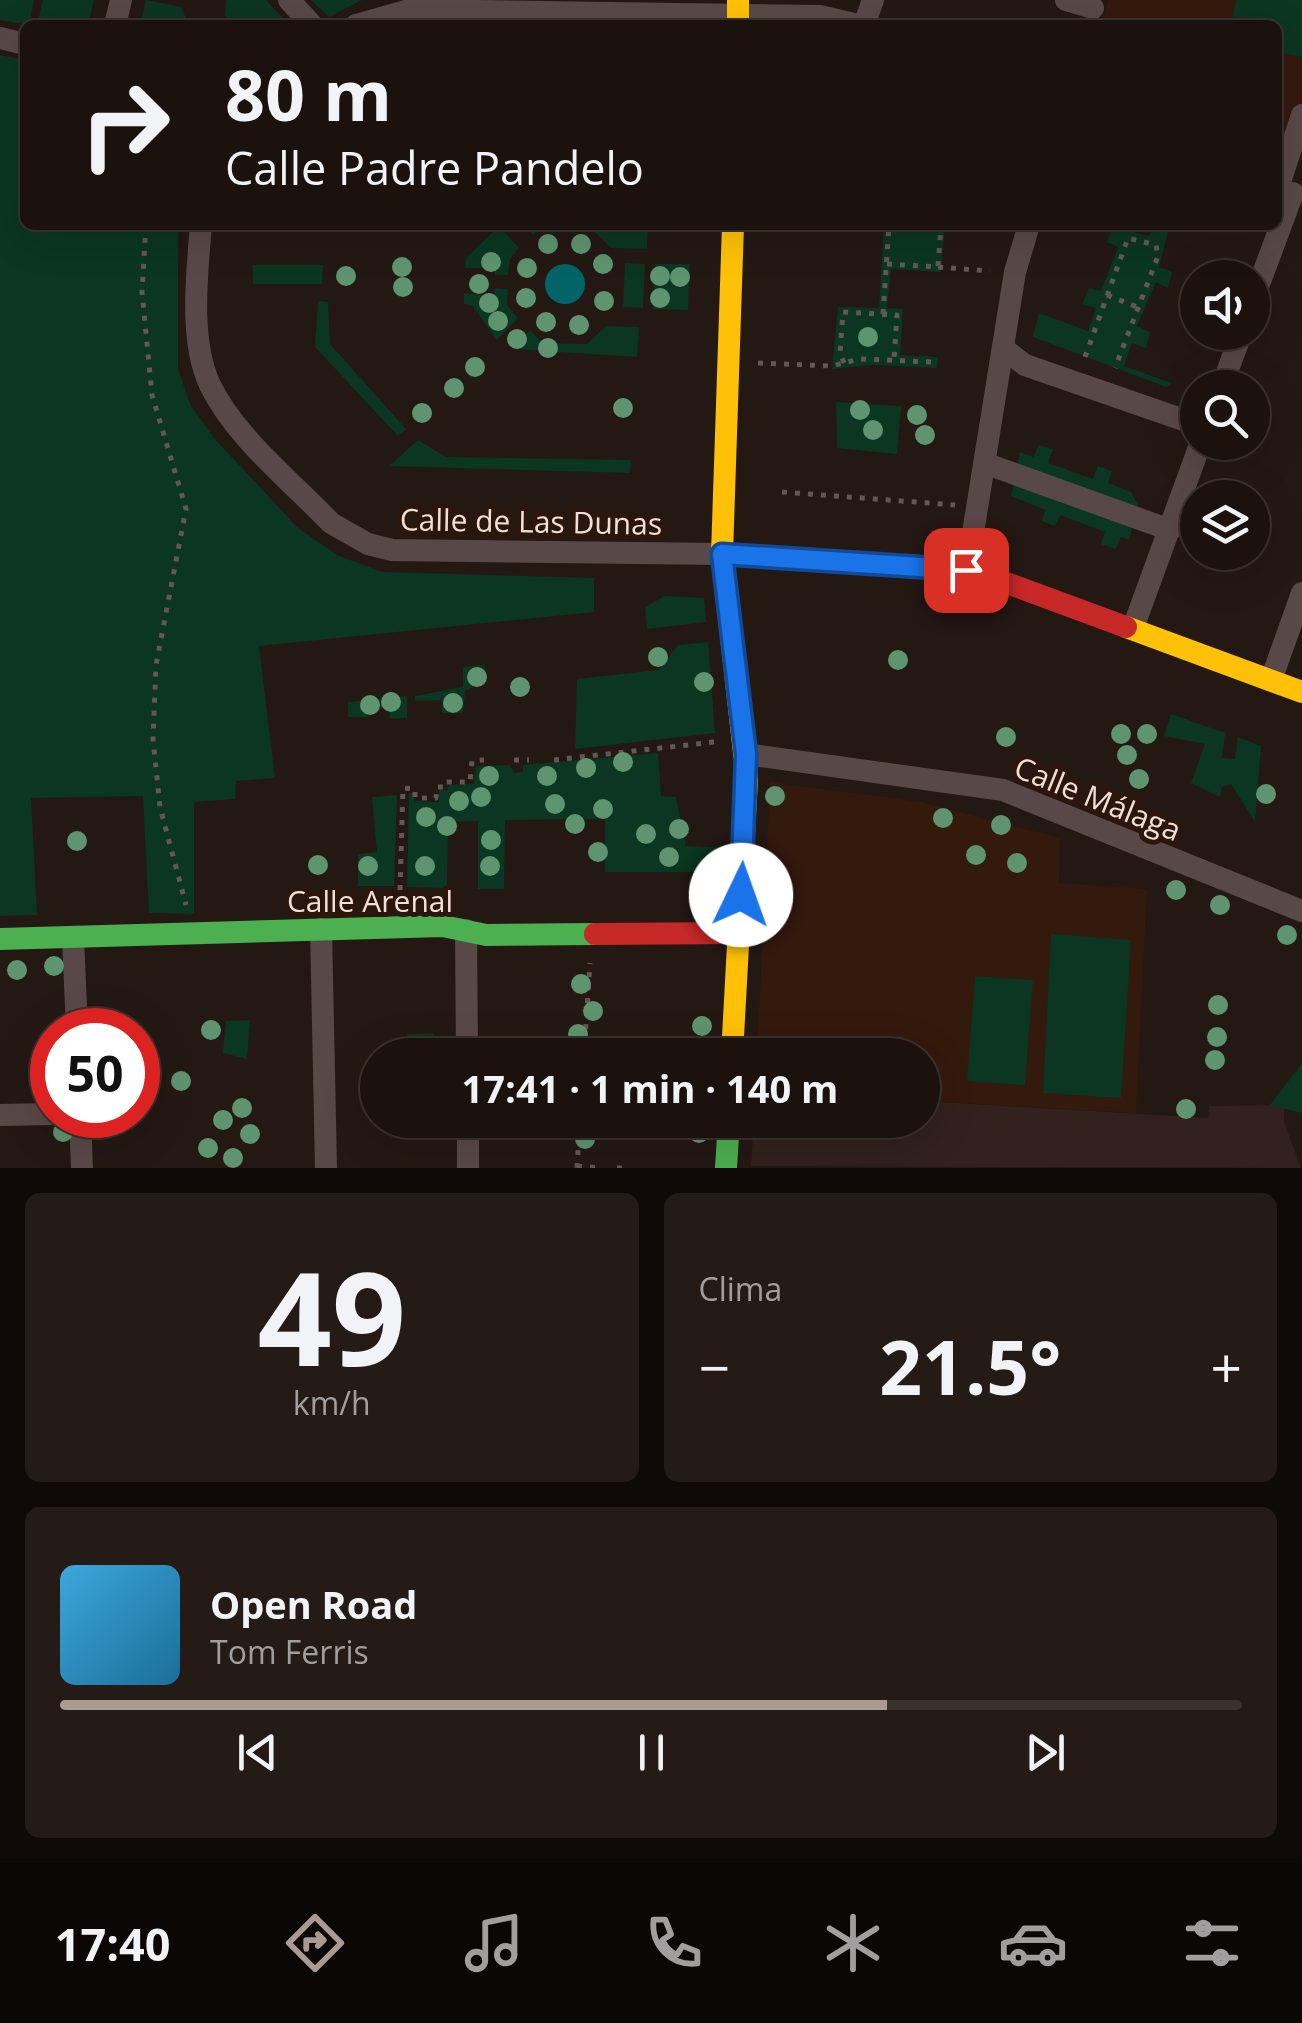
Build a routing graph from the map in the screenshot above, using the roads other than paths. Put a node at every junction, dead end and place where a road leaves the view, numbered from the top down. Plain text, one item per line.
1 (289, 0) edge
2 (1066, 0) edge
3 (1092, 11) edge
4 (738, 13) edge
5 (307, 20) edge
6 (374, 20) edge
7 (845, 20) edge
8 (1302, 114) edge
9 (1288, 191) edge
10 (202, 230) edge
11 (733, 230) edge
12 (1027, 230) edge
13 (1275, 230) edge
14 (1266, 260) edge
15 (1004, 350) junction
16 (1180, 419) edge
17 (1195, 460) edge
18 (987, 464) junction
19 (1170, 530) junction
20 (722, 554) junction
21 (966, 570) junction
22 (1302, 593) edge
23 (1134, 628) junction
24 (1270, 680) junction
25 (1302, 692) edge
26 (746, 754) junction
27 (1302, 912) edge
28 (321, 928) junction
29 (466, 930) junction
30 (739, 933) junction
31 (73, 938) junction
32 (0, 939) edge
33 (76, 1008) edge
34 (467, 1038) edge
35 (733, 1038) edge
36 (81, 1138) edge
37 (468, 1138) edge
38 (728, 1138) edge
39 (82, 1168) edge
40 (326, 1168) edge
41 (468, 1168) edge
42 (726, 1168) edge

1 - 5 street
2 - 3 street
4 - 6 street
4 - 7 street
8 - 9 street
10 - 20 street, Calle de Las Dunas
11 - 20 street
12 - 15 street
13 - 14 street
15 - 16 street
15 - 18 street
17 - 19 street
18 - 19 street
18 - 21 street
19 - 23 street
20 - 21 street
20 - 26 street
21 - 23 street
22 - 24 street
23 - 24 street
24 - 25 street
26 - 27 street, Calle Málaga
26 - 30 street
28 - 29 street, Calle Arenal
28 - 31 street, Calle Arenal
28 - 40 street
29 - 30 street, Calle Arenal
29 - 34 street
30 - 35 street
31 - 32 street, Calle Arenal
31 - 33 street
36 - 39 street
37 - 41 street
38 - 42 street

